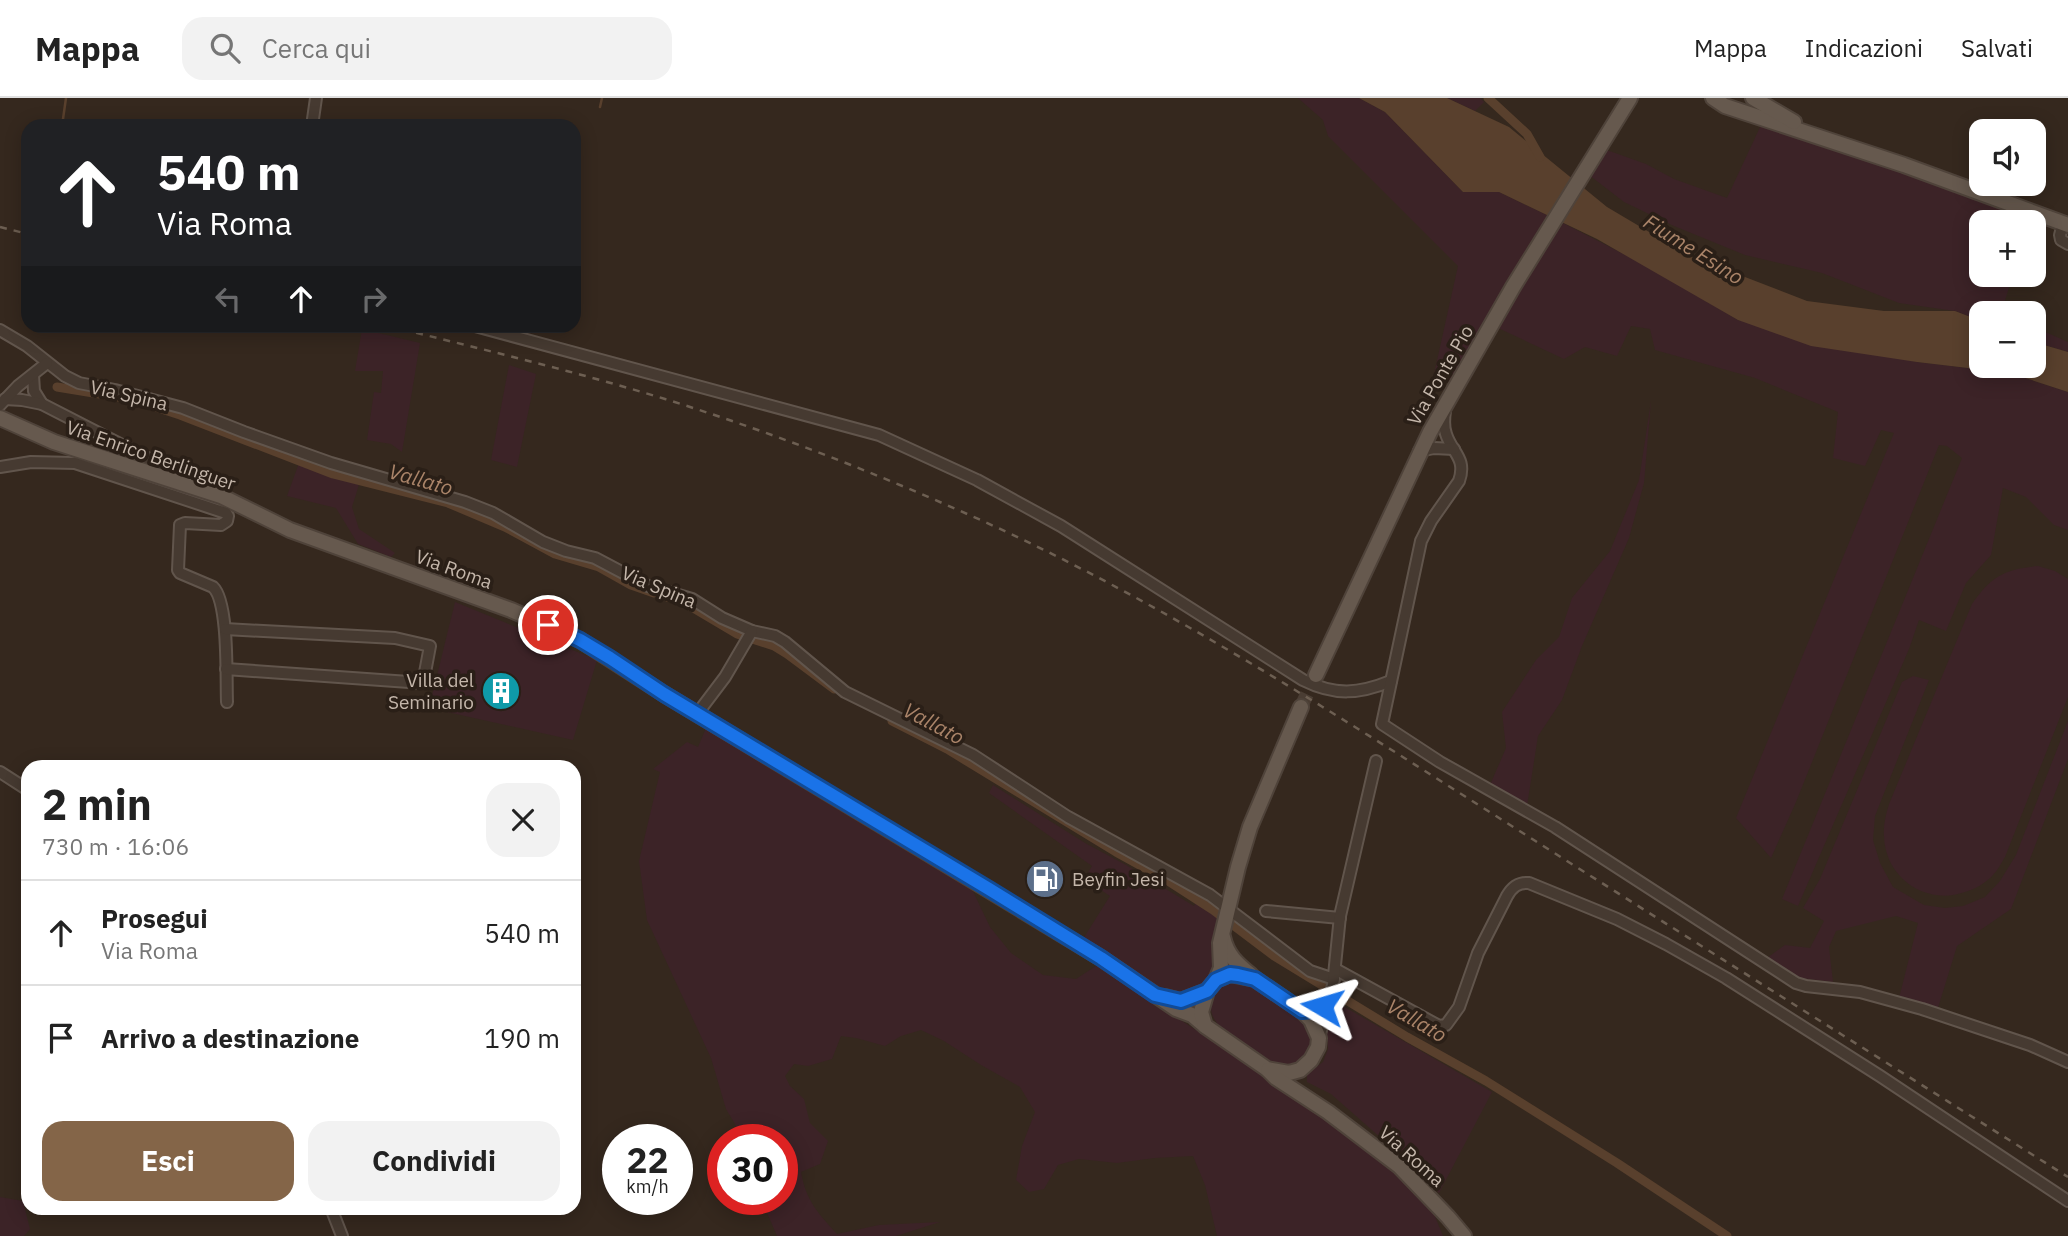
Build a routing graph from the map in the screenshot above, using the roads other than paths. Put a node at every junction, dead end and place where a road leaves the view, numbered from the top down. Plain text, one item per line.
1 (316, 98) edge
2 (1713, 98) edge
3 (1753, 98) edge
4 (1629, 102) edge
5 (313, 119) edge
6 (1830, 141) junction
7 (2066, 224) edge
8 (2068, 244) edge
9 (0, 330) edge
10 (501, 333) edge
11 (47, 363) junction
12 (33, 375) junction
13 (1447, 403) junction
14 (42, 404) junction
15 (2, 410) edge
16 (1430, 432) junction
17 (1446, 434) junction
18 (1454, 449) junction
19 (1419, 451) junction
20 (0, 467) edge
21 (220, 496) junction
22 (290, 530) joint
23 (225, 629) junction
24 (749, 636) junction
25 (226, 669) junction
26 (1316, 675) tunnel mouth
27 (1391, 681) junction
28 (227, 702) dead end
29 (1301, 707) tunnel mouth
30 (697, 714) junction
31 (1377, 761) dead end
32 (0, 772) edge
33 (21, 786) edge
34 (1266, 911) dead end
35 (1340, 918) junction
36 (1225, 920) junction
37 (1334, 978) junction
38 (1255, 979) junction
39 (1212, 986) junction
40 (1155, 995) junction
41 (1329, 999) junction
42 (1302, 1011) junction
43 (1205, 1026) junction
44 (1319, 1038) junction
45 (2068, 1062) edge
46 (1267, 1069) junction
47 (1300, 1070) junction
48 (1328, 1112) junction
49 (2068, 1201) edge
50 (334, 1215) edge
51 (342, 1236) edge
52 (1464, 1236) edge

1 - 5 street
2 - 6 main road
3 - 6 main road
4 - 13 main road, Via Ponte Pio
6 - 7 main road
7 - 8 street
9 - 11 street, Via Spina
10 - 27 street
11 - 12 street
11 - 24 street, Via Spina
12 - 14 street
12 - 15 street
13 - 16 main road, Via Ponte Pio
13 - 17 street
14 - 15 street, Via Spina
14 - 21 street, Via Spina
15 - 21 main road, Via Enrico Berlinguer
16 - 17 street
16 - 18 street
16 - 19 main road, Via Ponte Pio
17 - 18 street
18 - 19 street
18 - 27 street
19 - 26 main road, Via Ponte Pio
20 - 23 street
21 - 22 main road, Via Enrico Berlinguer
22 - 30 main road, Via Roma
23 - 25 street
23 - 25 street
24 - 30 street
24 - 36 street, Via Spina
25 - 28 street
27 - 45 street
29 - 36 main road
30 - 40 main road, Via Roma
31 - 35 street
32 - 33 street
34 - 35 street
35 - 37 street
36 - 37 street, Via Spina
36 - 38 main road
36 - 39 main road
37 - 41 street
37 - 49 street, Via Spina
38 - 39 main road
38 - 42 main road
39 - 40 main road
39 - 43 main road
40 - 43 main road, Via Roma
41 - 42 street
41 - 44 street
42 - 44 main road
43 - 46 main road, Via Roma
44 - 47 main road
46 - 47 main road
46 - 48 main road, Via Roma
47 - 48 main road
48 - 52 main road, Via Roma
50 - 51 street

